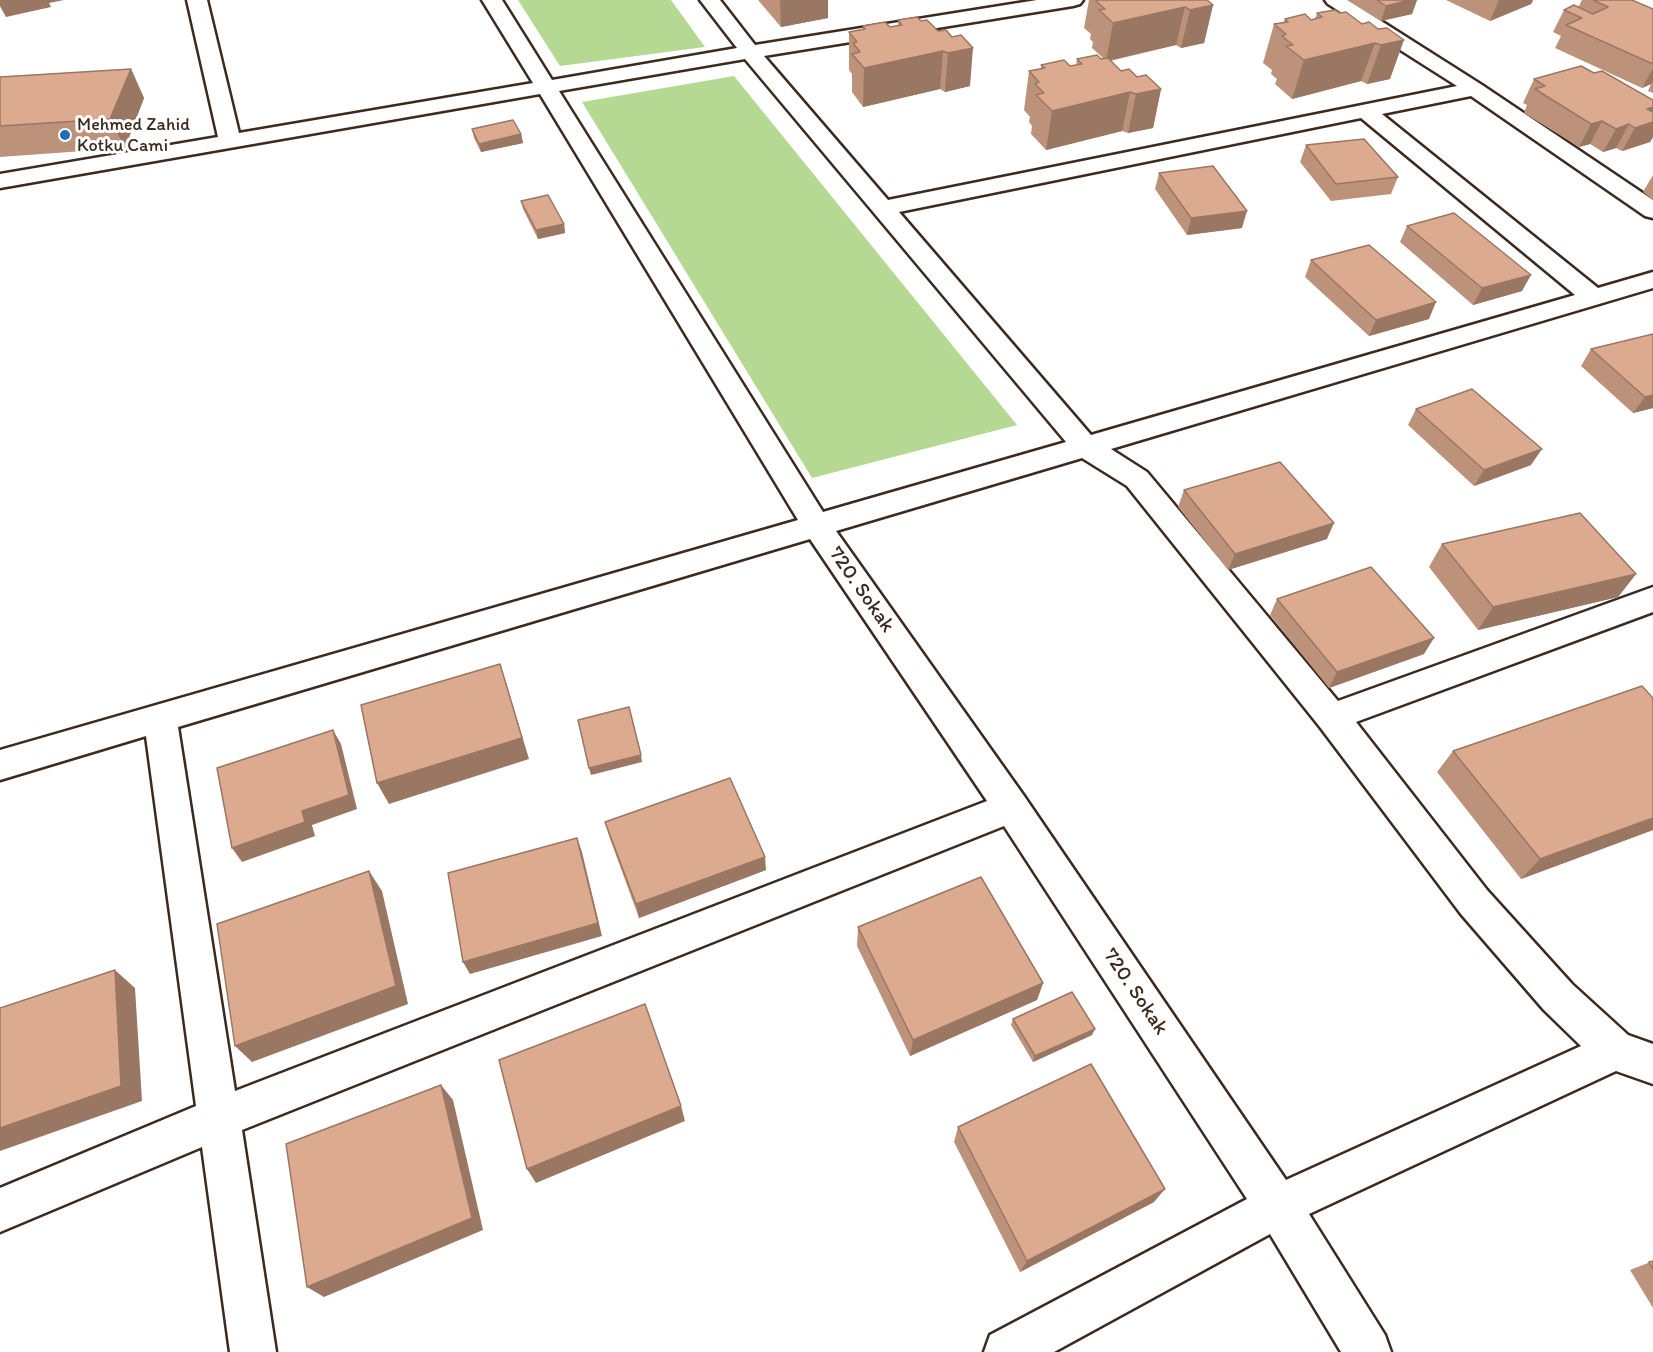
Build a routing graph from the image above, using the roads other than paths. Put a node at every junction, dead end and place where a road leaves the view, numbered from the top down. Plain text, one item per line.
1 (197, 0) edge
2 (492, 0) edge
3 (710, 0) edge
4 (1073, 0) edge
5 (1335, 0) edge
6 (1039, 3) edge
7 (750, 52) junction
8 (546, 89) junction
9 (1475, 89) junction
10 (1365, 111) junction
11 (230, 141) junction
12 (0, 181) edge
13 (882, 208) junction
14 (1653, 211) edge
15 (1653, 280) edge
16 (1593, 297) junction
17 (1085, 446) junction
18 (816, 525) junction
19 (1653, 599) edge
20 (160, 717) junction
21 (1332, 717) junction
22 (0, 765) edge
23 (1011, 807) junction
24 (1615, 1051) junction
25 (1653, 1064) edge
26 (219, 1118) junction
27 (1278, 1206) junction
28 (0, 1210) edge
29 (253, 1352) edge
30 (1007, 1352) edge
31 (1368, 1352) edge

1 - 11 street
2 - 8 street, 720. Sokak
3 - 7 street
4 - 6 street
5 - 9 street
6 - 7 street
7 - 8 street
7 - 13 street
8 - 11 street
8 - 18 street, 720. Sokak
9 - 10 street
9 - 14 street
10 - 13 street
10 - 16 street
11 - 12 street
13 - 17 street
15 - 16 street
16 - 17 street
17 - 18 street
17 - 21 street
18 - 20 street
18 - 23 street, 720. Sokak
19 - 21 street
20 - 22 street
20 - 26 street
21 - 24 street
23 - 26 street
23 - 27 street, 720. Sokak
24 - 25 street
24 - 27 street
26 - 28 street
26 - 29 street
27 - 30 street
27 - 31 street, 720. Sokak

